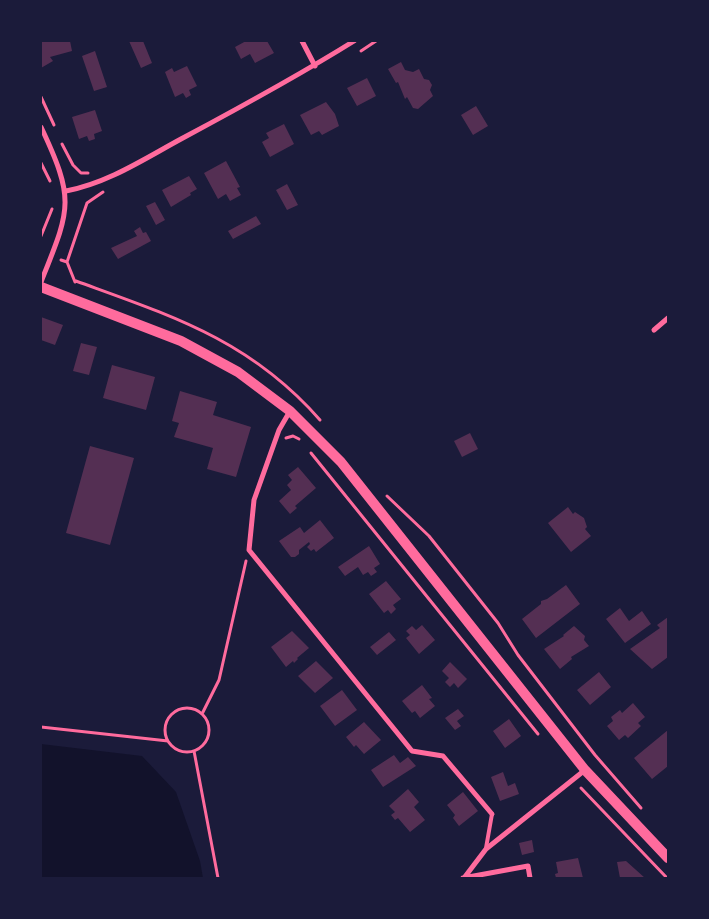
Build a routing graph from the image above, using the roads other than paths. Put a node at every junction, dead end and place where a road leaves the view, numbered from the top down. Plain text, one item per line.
1 (302, 41) edge
2 (354, 41) edge
3 (315, 66) junction
4 (41, 127) edge
5 (66, 191) junction
6 (41, 282) edge
7 (41, 287) edge
8 (668, 318) edge
9 (654, 330) dead end
10 (290, 411) junction
11 (584, 770) junction
12 (492, 814) joint
13 (486, 849) junction
14 (668, 858) edge
15 (463, 878) edge
16 (530, 878) edge

1 - 3 street
2 - 3 street
3 - 5 street
4 - 5 street
5 - 6 street
7 - 10 main road
8 - 9 street
10 - 11 main road
10 - 12 street
11 - 13 street
11 - 14 main road
12 - 13 lane
13 - 15 street
15 - 16 street

